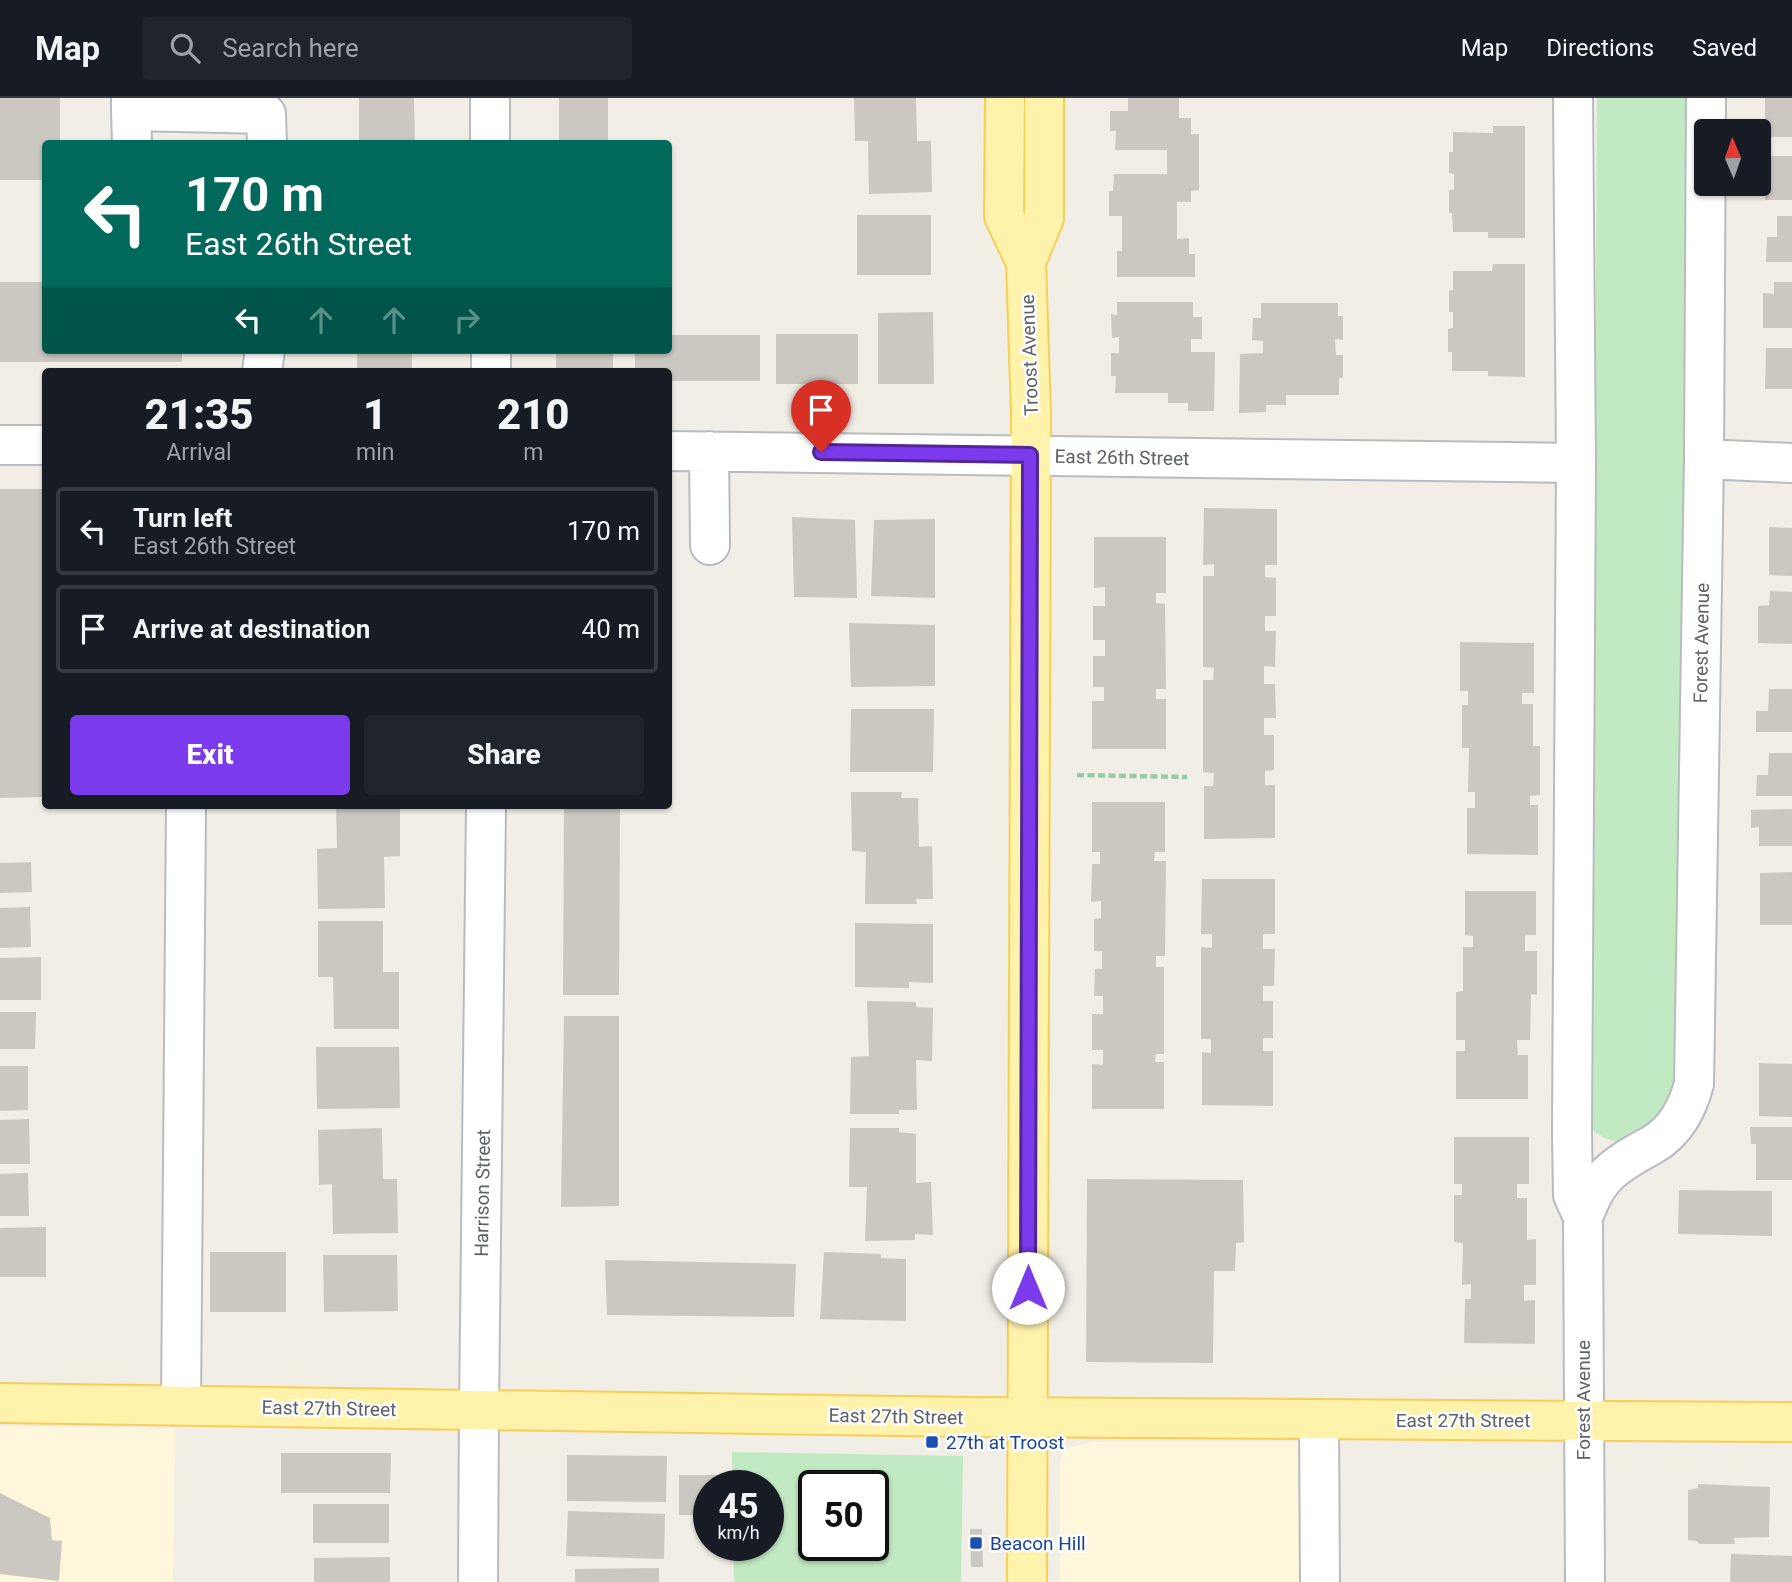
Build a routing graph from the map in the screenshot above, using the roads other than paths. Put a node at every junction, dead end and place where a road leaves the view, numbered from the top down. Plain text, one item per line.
1 (490, 98) edge
2 (1005, 98) edge
3 (1044, 98) edge
4 (1573, 98) edge
5 (1706, 98) edge
6 (131, 118) edge
7 (267, 140) edge
8 (490, 140) edge
9 (1026, 262) junction
10 (0, 445) edge
11 (42, 445) edge
12 (672, 451) edge
13 (709, 451) junction
14 (1030, 455) junction
15 (1704, 459) junction
16 (1576, 463) junction
17 (1792, 463) edge
18 (710, 545) dead end
19 (186, 809) edge
20 (486, 809) edge
21 (1572, 1131) junction
22 (1628, 1158) junction
23 (1583, 1217) junction
24 (0, 1403) edge
25 (181, 1405) junction
26 (479, 1410) junction
27 (1028, 1417) junction
28 (1319, 1419) junction
29 (1583, 1421) junction
30 (1792, 1422) edge
31 (478, 1582) edge
32 (1027, 1582) edge
33 (1320, 1582) edge
34 (1585, 1582) edge

1 - 8 street
2 - 9 main road, Troost Avenue
3 - 9 main road, Troost Avenue
4 - 16 street, Forest Avenue
5 - 15 street, Forest Avenue
6 - 7 street
9 - 14 main road, Troost Avenue
10 - 11 street
12 - 13 street, East 26th Street
13 - 14 street, East 26th Street
13 - 18 street
14 - 16 street, East 26th Street
14 - 27 main road, Troost Avenue
15 - 17 street
15 - 22 street, Forest Avenue
16 - 21 street, Forest Avenue
19 - 25 street
20 - 26 street, Harrison Street
21 - 22 street
21 - 23 street, Forest Avenue
22 - 23 street, Forest Avenue
23 - 29 street, Forest Avenue
24 - 25 main road, East 27th Street
25 - 26 main road, East 27th Street
26 - 27 main road, East 27th Street
26 - 31 street, Harrison Street
27 - 28 main road, East 27th Street
27 - 32 main road, Troost Avenue
28 - 29 main road, East 27th Street
28 - 33 street
29 - 30 main road, East 27th Street
29 - 34 street, Forest Avenue

